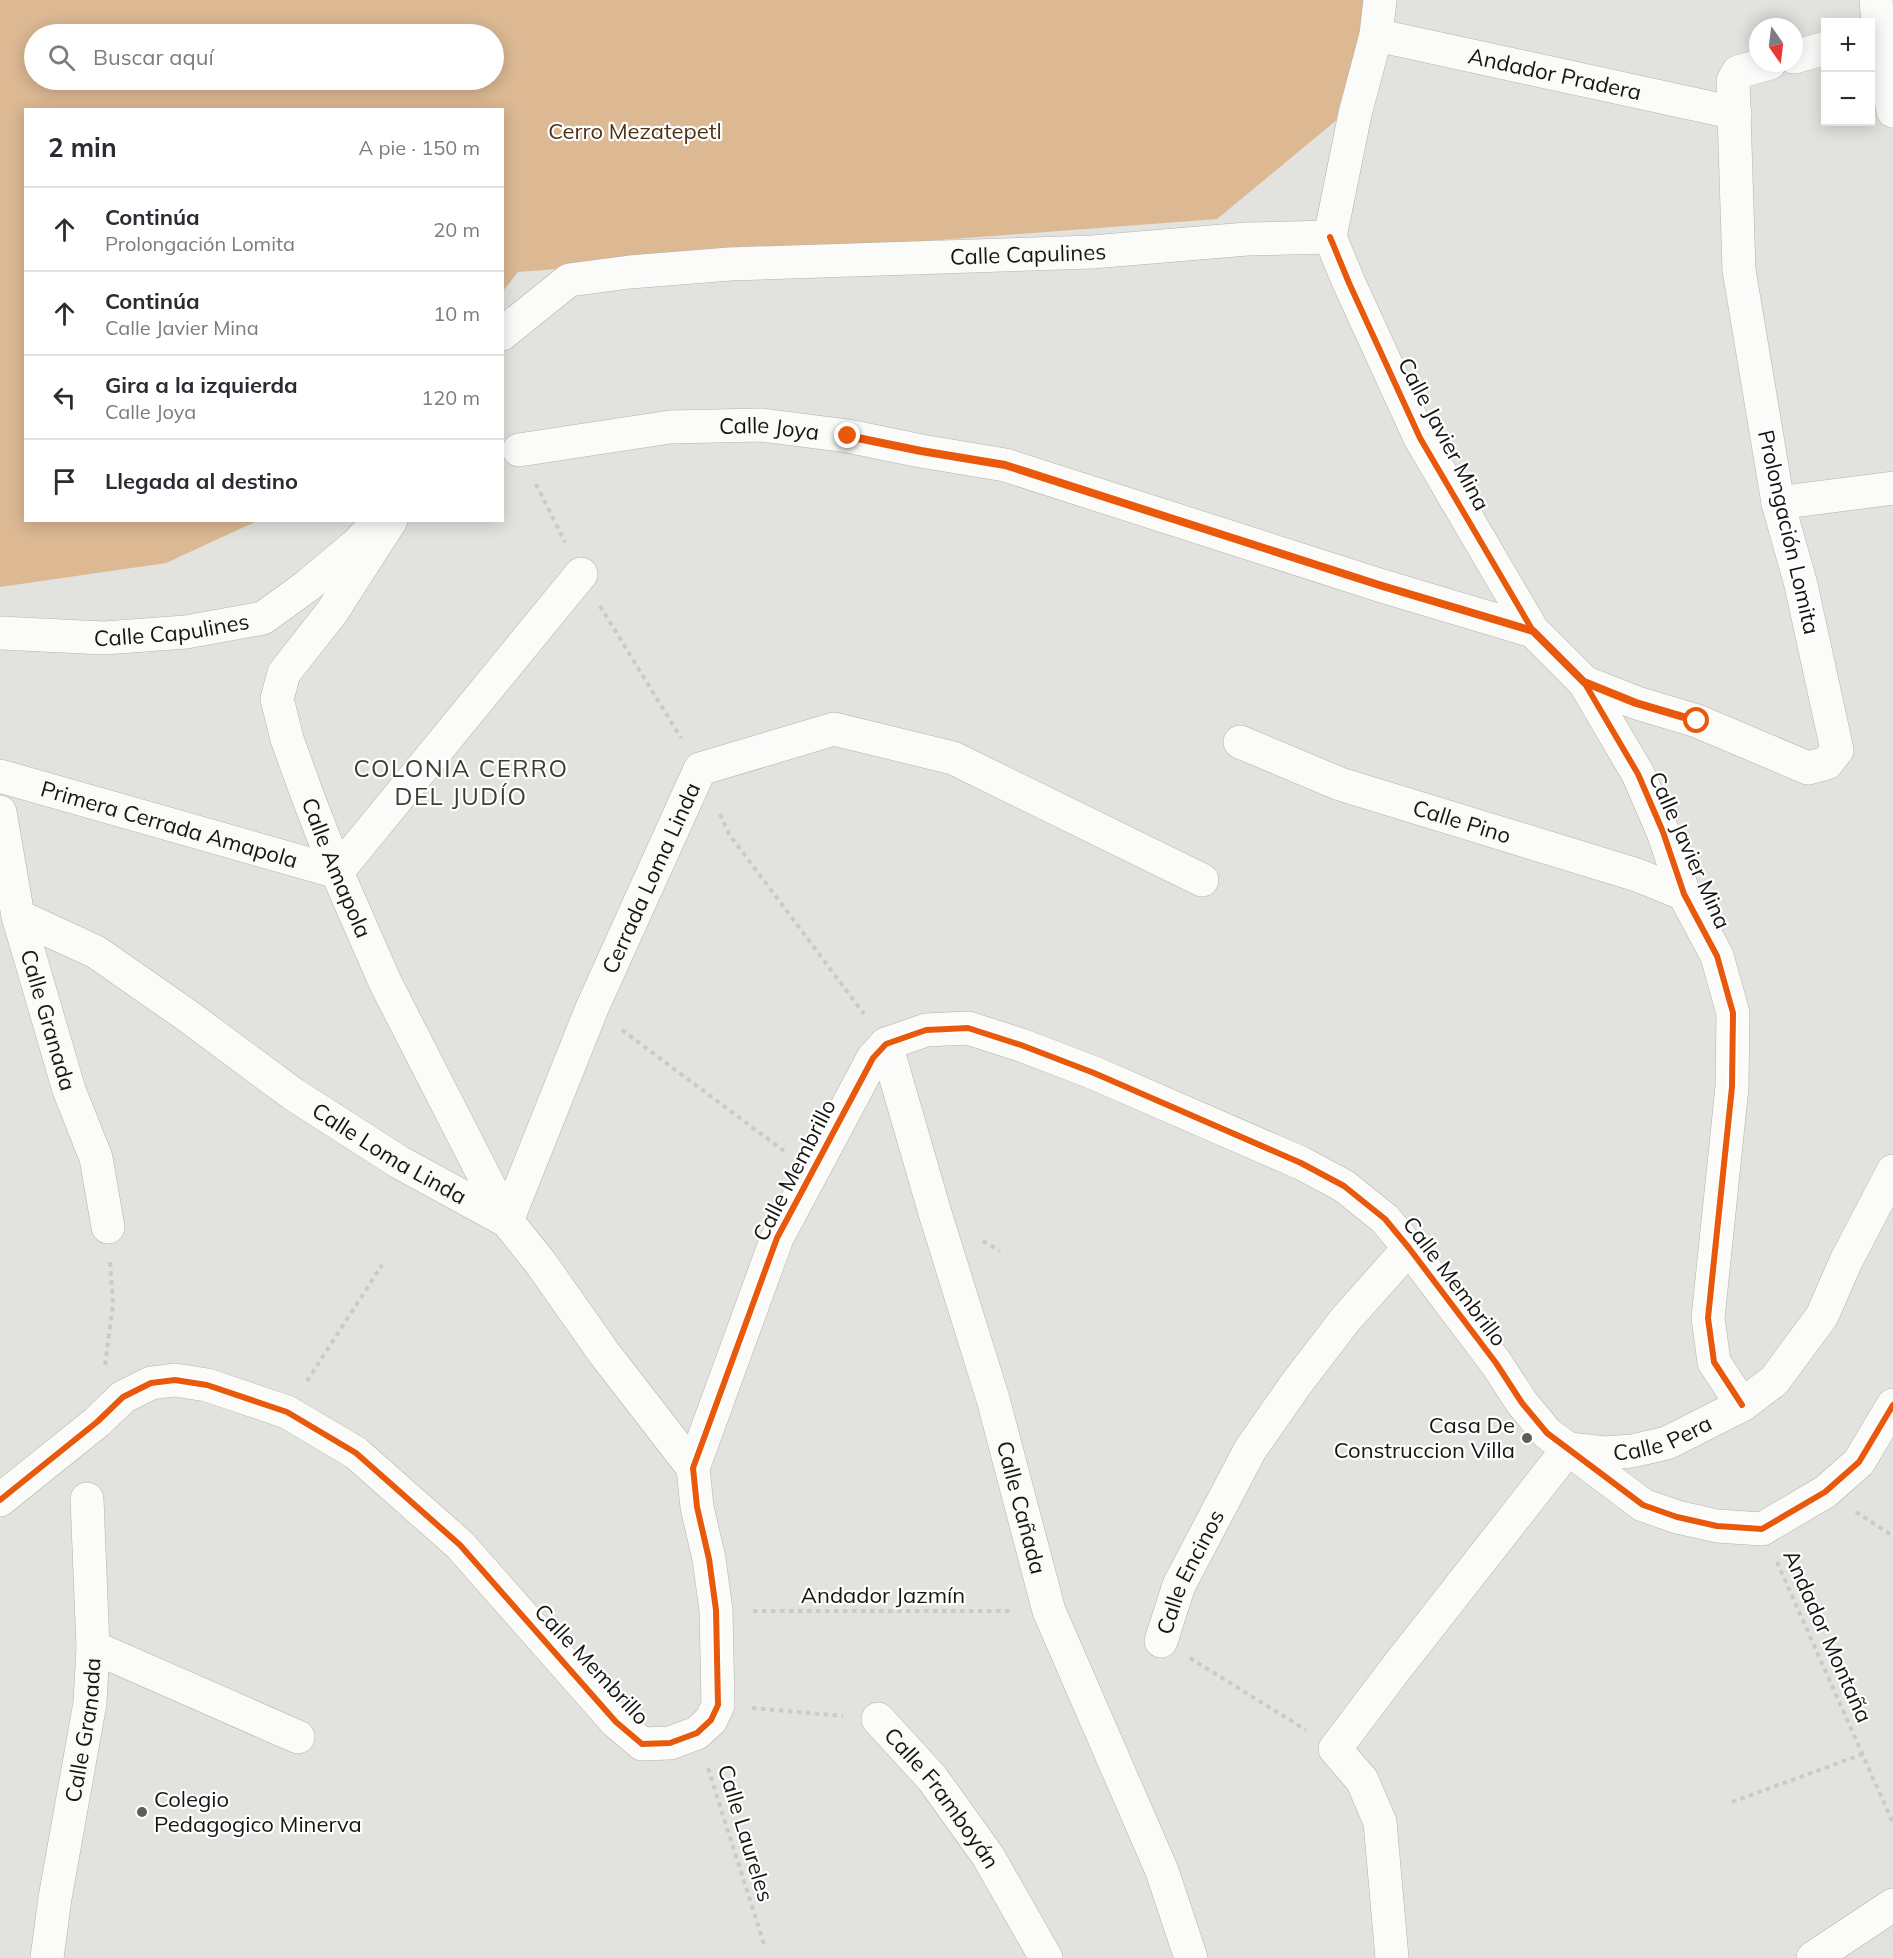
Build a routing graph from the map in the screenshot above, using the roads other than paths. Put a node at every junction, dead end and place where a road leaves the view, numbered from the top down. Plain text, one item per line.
1 (1380, 0) edge
2 (1876, 0) edge
3 (1376, 35) junction
4 (1875, 35) edge
5 (1821, 49) edge
6 (1803, 54) edge
7 (1749, 69) edge
8 (1893, 111) edge
9 (1735, 113) junction
10 (1330, 237) junction
11 (504, 332) edge
12 (519, 450) dead end
13 (1893, 488) edge
14 (1778, 503) junction
15 (377, 522) edge
16 (390, 522) edge
17 (581, 574) dead end
18 (1533, 631) junction
19 (0, 633) edge
20 (1584, 682) junction
21 (1240, 742) dead end
22 (0, 776) edge
23 (0, 812) edge
24 (337, 872) junction
25 (1202, 880) dead end
26 (1684, 894) junction
27 (18, 916) junction
28 (886, 1044) junction
29 (1893, 1171) edge
30 (507, 1221) junction
31 (108, 1227) dead end
32 (1409, 1248) junction
33 (1742, 1405) junction
34 (1893, 1405) edge
35 (1568, 1449) junction
36 (693, 1468) junction
37 (87, 1499) dead end
38 (0, 1500) edge
39 (1161, 1641) road end
40 (93, 1647) junction
41 (878, 1719) road end
42 (298, 1737) dead end
43 (1893, 1905) edge
44 (47, 1958) edge
45 (1046, 1958) edge
46 (1191, 1958) edge
47 (1392, 1958) edge
48 (1813, 1958) edge

1 - 3 street
2 - 4 street
3 - 9 street, Andador Pradera
3 - 10 street
4 - 8 street
5 - 6 street
7 - 9 street, Prolongación Lomita
9 - 14 street, Prolongación Lomita
10 - 11 street, Calle Capulines
10 - 18 street, Calle Javier Mina
12 - 18 street, Calle Joya
13 - 14 street
14 - 20 street, Prolongación Lomita
15 - 19 street, Calle Capulines
16 - 24 street, Calle Amapola
17 - 24 street
18 - 20 street, Calle Javier Mina
20 - 26 street, Calle Javier Mina
21 - 26 street, Calle Pino
22 - 24 street, Primera Cerrada Amapola
23 - 27 street, Calle Granada
24 - 30 street, Calle Amapola
25 - 30 street, Cerrada Loma Linda
26 - 33 street, Calle Javier Mina
27 - 30 street, Calle Loma Linda
27 - 31 street, Calle Granada
28 - 32 street, Calle Membrillo
28 - 36 street, Calle Membrillo
28 - 46 street, Calle Cañada
29 - 33 street, Calle Pera
30 - 36 street, Calle Loma Linda
32 - 35 street, Calle Membrillo
32 - 39 street, Calle Encinos
33 - 35 street, Calle Pera
34 - 35 street, Calle Membrillo
35 - 47 street
36 - 38 street, Calle Membrillo
37 - 40 street, Calle Granada
40 - 42 street
40 - 44 street, Calle Granada
41 - 45 street, Calle Framboyán
43 - 48 street

